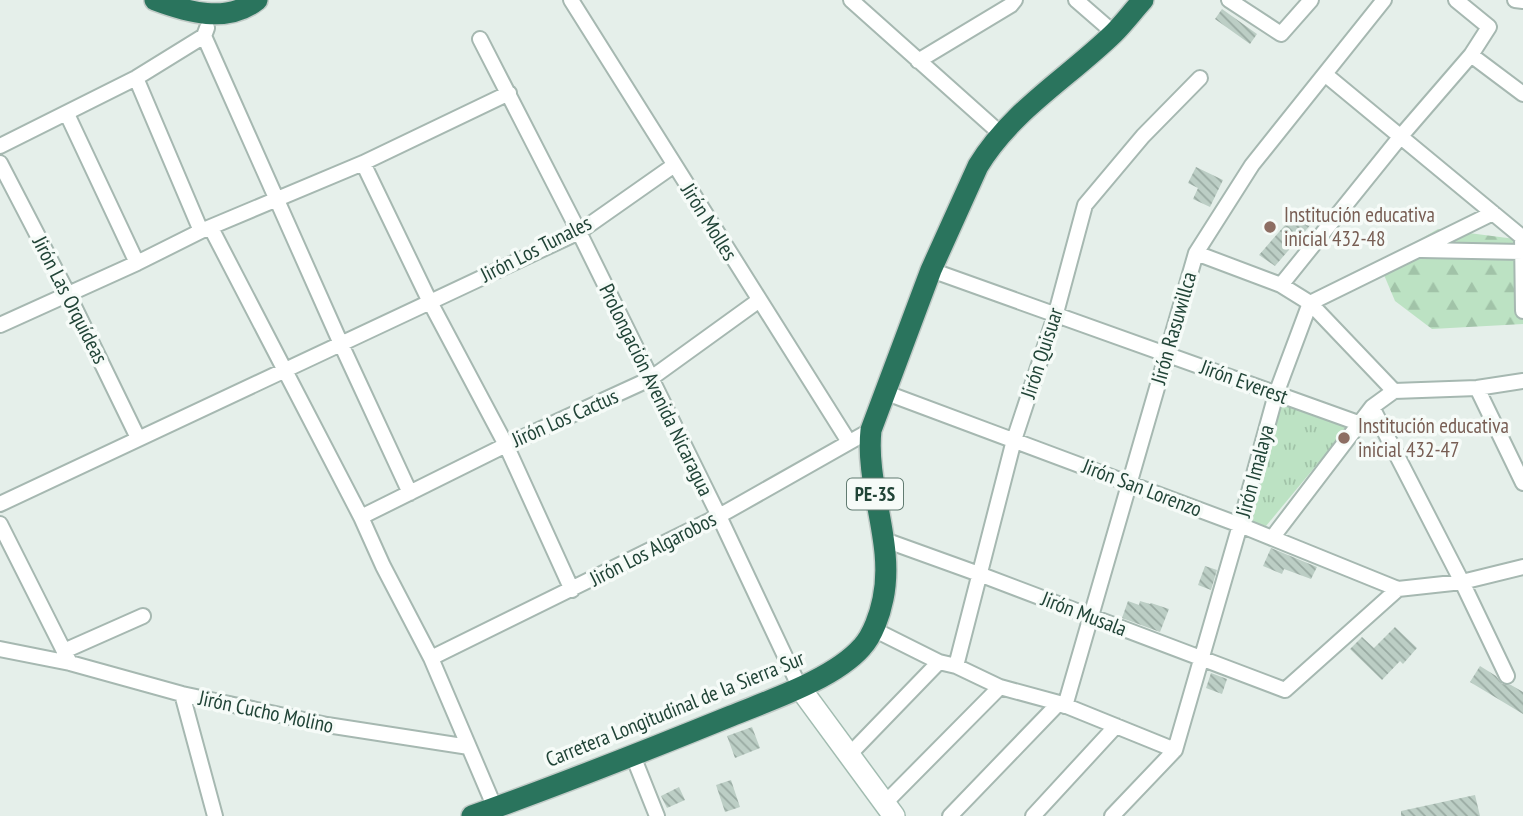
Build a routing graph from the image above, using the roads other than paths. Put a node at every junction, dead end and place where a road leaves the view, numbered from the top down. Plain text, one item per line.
1 (155, 0) edge
2 (257, 0) edge
3 (571, 0) edge
4 (851, 0) edge
5 (1015, 0) edge
6 (1076, 0) edge
7 (1143, 0) edge
8 (1229, 0) edge
9 (1311, 0) edge
10 (1384, 0) edge
11 (1456, 0) edge
12 (1515, 0) edge
13 (1523, 1) edge
14 (212, 14) junction
15 (1114, 33) junction
16 (204, 36) junction
17 (480, 39) dead end
18 (1471, 55) junction
19 (918, 61) junction
20 (1326, 75) junction
21 (136, 78) junction
22 (1200, 78) dead end
23 (509, 93) junction
24 (1523, 93) edge
25 (67, 114) junction
26 (1001, 134) junction
27 (1401, 136) junction
28 (0, 146) edge
29 (0, 163) edge
30 (363, 163) junction
31 (673, 166) junction
32 (276, 198) junction
33 (1493, 213) junction
34 (206, 230) junction
35 (579, 232) junction
36 (1523, 237) edge
37 (1419, 250) junction
38 (1522, 252) edge
39 (1196, 253) junction
40 (137, 263) junction
41 (930, 270) junction
42 (1281, 285) junction
43 (68, 294) junction
44 (758, 301) junction
45 (430, 302) junction
46 (1310, 303) junction
47 (1523, 312) edge
48 (1056, 313) junction
49 (0, 325) edge
50 (341, 344) junction
51 (1167, 354) junction
52 (285, 371) junction
53 (650, 379) junction
54 (1523, 380) edge
55 (1477, 388) junction
56 (1394, 391) junction
57 (884, 392) junction
58 (1276, 394) junction
59 (1373, 407) junction
60 (1361, 424) junction
61 (871, 430) junction
62 (138, 438) junction
63 (1014, 440) junction
64 (849, 442) junction
65 (506, 444) junction
66 (1519, 467) edge
67 (1129, 482) junction
68 (1523, 483) edge
69 (410, 493) junction
70 (0, 504) edge
71 (719, 516) junction
72 (361, 517) junction
73 (0, 524) edge
74 (1240, 525) junction
75 (1272, 538) junction
76 (882, 539) junction
77 (1523, 567) edge
78 (979, 574) junction
79 (1462, 582) junction
80 (1398, 589) junction
81 (572, 590) junction
82 (143, 616) dead end
83 (1090, 616) junction
84 (873, 629) junction
85 (0, 649) edge
86 (67, 657) junction
87 (430, 658) junction
88 (1202, 658) junction
89 (939, 662) junction
90 (956, 666) junction
91 (1507, 676) dead end
92 (1000, 687) junction
93 (800, 688) junction
94 (182, 694) junction
95 (1062, 705) junction
96 (1116, 726) junction
97 (469, 747) junction
98 (1175, 750) junction
99 (849, 755) junction
100 (633, 756) junction
101 (495, 808) junction
102 (889, 810) edge
103 (215, 816) edge
104 (472, 816) edge
105 (657, 816) edge
106 (950, 816) edge
107 (1033, 816) edge
108 (1112, 816) edge

1 - 14 highway
2 - 14 highway
3 - 31 street, Jirón Molles
4 - 19 street
5 - 19 street
6 - 15 street
7 - 15 highway, Carretera Longitudinal de la Sierra Sur / PE-3S
8 - 9 street
10 - 20 street, Jirón Rasuwillca
11 - 18 street
12 - 13 street
14 - 16 street
15 - 26 highway, Carretera Longitudinal de la Sierra Sur / PE-3S
16 - 21 street
16 - 32 street
17 - 23 street, Prolongación Avenida Nicaragua
18 - 24 street
18 - 27 street
19 - 26 street
20 - 27 street
20 - 39 street, Jirón Rasuwillca
21 - 25 street
21 - 34 street
22 - 48 street, Jirón Quisuar
23 - 30 street
23 - 35 street, Prolongación Avenida Nicaragua
25 - 28 street
25 - 40 street
26 - 41 highway, Carretera Longitudinal de la Sierra Sur / PE-3S
27 - 33 street
27 - 42 street
29 - 43 street, Jirón Las Orquídeas
30 - 32 street
30 - 45 street
31 - 35 street, Jirón Los Tunales
31 - 44 street, Jirón Molles
32 - 34 street
32 - 50 street
33 - 36 street
33 - 37 street
34 - 40 street
34 - 52 street
35 - 45 street, Jirón Los Tunales
35 - 53 street, Prolongación Avenida Nicaragua
36 - 38 street
37 - 38 street
37 - 46 street
38 - 47 street
39 - 42 street
39 - 51 street, Jirón Rasuwillca
40 - 43 street
41 - 48 street, Jirón Everest
41 - 57 highway, Carretera Longitudinal de la Sierra Sur / PE-3S
42 - 46 street
43 - 49 street
43 - 62 street, Jirón Las Orquídeas
44 - 53 street, Jirón Los Cactus
44 - 64 street, Jirón Molles
45 - 50 street, Jirón Los Tunales
45 - 65 street
46 - 56 street
46 - 58 street, Jirón Imalaya
48 - 51 street, Jirón Everest
48 - 63 street, Jirón Quisuar
50 - 52 street, Jirón Los Tunales
50 - 69 street
51 - 58 street, Jirón Everest
51 - 67 street, Jirón Rasuwillca
52 - 62 street, Jirón Los Tunales
52 - 72 street
53 - 65 street, Jirón Los Cactus
53 - 71 street, Prolongación Avenida Nicaragua
54 - 55 street
55 - 56 street
55 - 66 street
56 - 59 street
57 - 61 highway, Carretera Longitudinal de la Sierra Sur / PE-3S
57 - 63 street, Jirón San Lorenzo
58 - 60 street, Jirón Everest
58 - 74 street, Jirón Imalaya
59 - 60 street
59 - 79 street
60 - 75 street
61 - 64 street, Jirón Los Algarobos
61 - 76 highway, Carretera Longitudinal de la Sierra Sur / PE-3S
62 - 70 street, Jirón Los Tunales
63 - 67 street, Jirón San Lorenzo
63 - 78 street, Jirón Quisuar
64 - 71 street, Jirón Los Algarobos
65 - 69 street, Jirón Los Cactus
65 - 81 street
66 - 68 street
67 - 74 street, Jirón San Lorenzo
67 - 83 street, Jirón Rasuwillca
69 - 72 street, Jirón Los Cactus
71 - 81 street, Jirón Los Algarobos
71 - 93 street, Prolongación Avenida Nicaragua
72 - 87 street
73 - 86 street
74 - 75 street, Jirón San Lorenzo
74 - 88 street, Jirón Imalaya
75 - 80 street, Jirón San Lorenzo
76 - 78 street, Jirón Musala
76 - 84 highway, Carretera Longitudinal de la Sierra Sur / PE-3S
77 - 79 street
78 - 83 street, Jirón Musala
78 - 90 street, Jirón Quisuar
79 - 80 street
79 - 91 street
80 - 88 street, Jirón Musala
81 - 87 street, Jirón Los Algarobos
82 - 86 street
83 - 88 street, Jirón Musala
83 - 95 street, Jirón Rasuwillca
84 - 89 street
84 - 93 highway, Carretera Longitudinal de la Sierra Sur / PE-3S
85 - 86 street, Jirón Cucho Molino
86 - 94 street, Jirón Cucho Molino
87 - 97 street
88 - 98 street, Jirón Imalaya
89 - 90 street
89 - 99 street
90 - 92 street
92 - 95 street
92 - 102 street
93 - 99 street
93 - 100 highway, Carretera Longitudinal de la Sierra Sur / PE-3S
94 - 97 street, Jirón Cucho Molino
94 - 103 street
95 - 96 street
95 - 106 street
96 - 98 street
96 - 107 street
97 - 101 street
98 - 108 street, Jirón Imalaya
99 - 102 street
100 - 101 highway, Carretera Longitudinal de la Sierra Sur / PE-3S
100 - 105 street
101 - 104 highway, Carretera Longitudinal de la Sierra Sur / PE-3S

